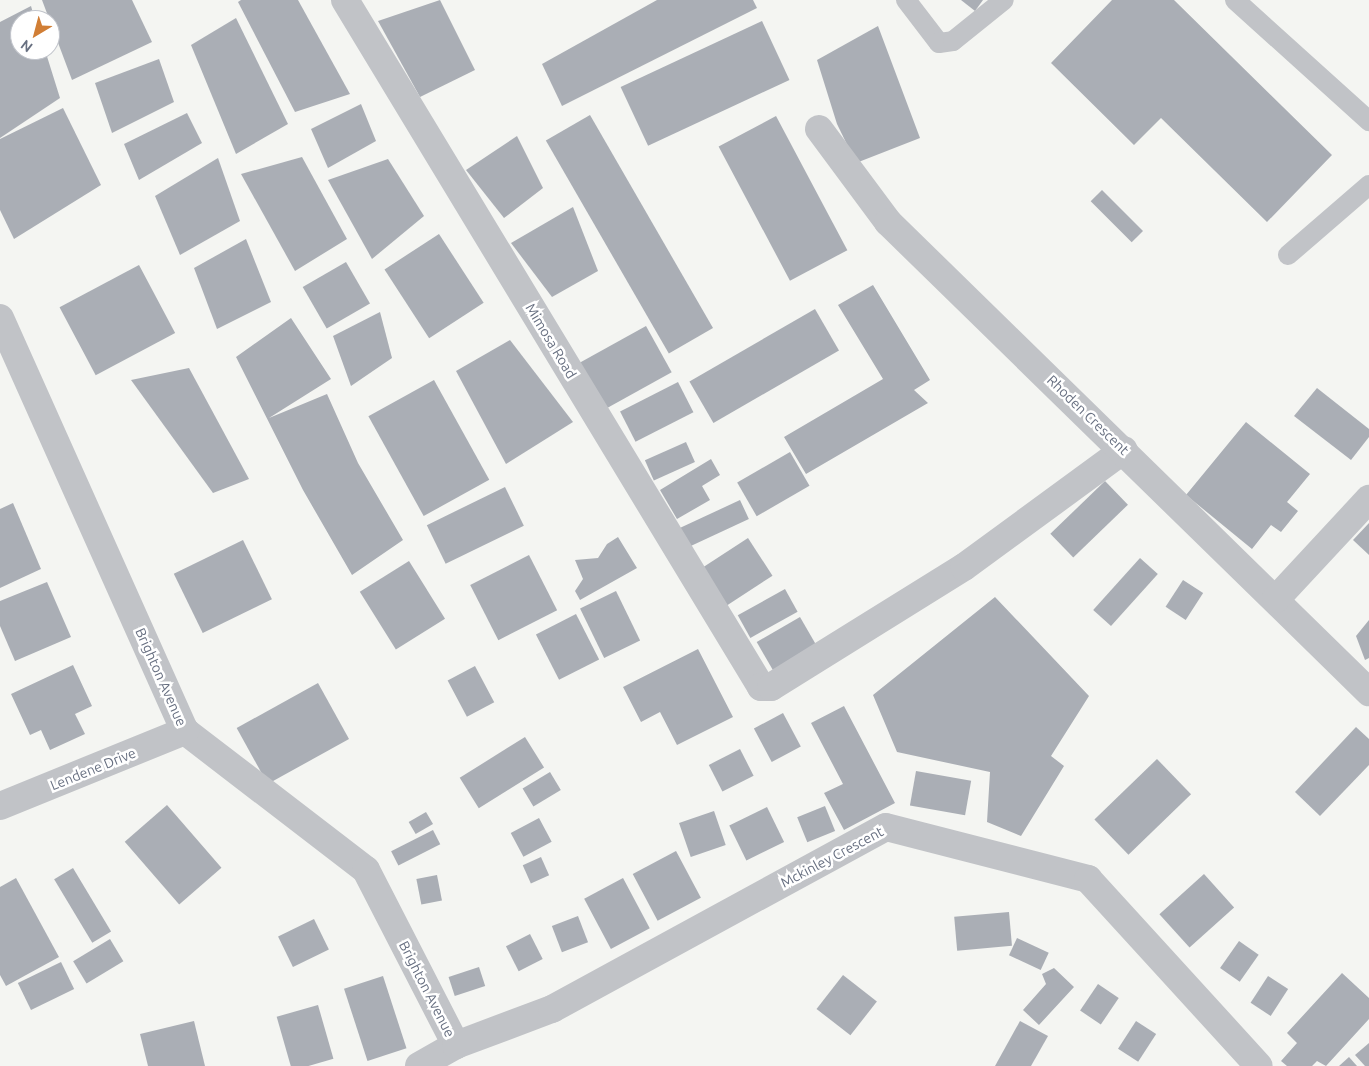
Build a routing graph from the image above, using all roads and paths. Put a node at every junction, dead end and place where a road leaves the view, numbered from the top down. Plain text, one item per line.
1 (345, 0) edge
2 (906, 0) edge
3 (1004, 0) edge
4 (1235, 0) edge
5 (1369, 121) edge
6 (819, 129) dead end
7 (1369, 185) edge
8 (1288, 255) dead end
9 (0, 318) edge
10 (1124, 450) junction
11 (1369, 499) edge
12 (1276, 599) junction
13 (1369, 692) edge
14 (185, 731) junction
15 (0, 806) edge
16 (456, 1045) junction
17 (419, 1066) edge
18 (1259, 1066) edge

1 - 10 street, Mimosa Road
2 - 3 lane
4 - 5 lane
6 - 10 street, Rhoden Crescent
7 - 8 lane
9 - 14 street, Brighton Avenue
10 - 12 street, Rhoden Crescent
11 - 12 street
12 - 13 street, Rhoden Crescent
14 - 15 street, Lendene Drive
14 - 16 street, Brighton Avenue
16 - 17 street, Mckinley Crescent
16 - 18 street, Mckinley Crescent

